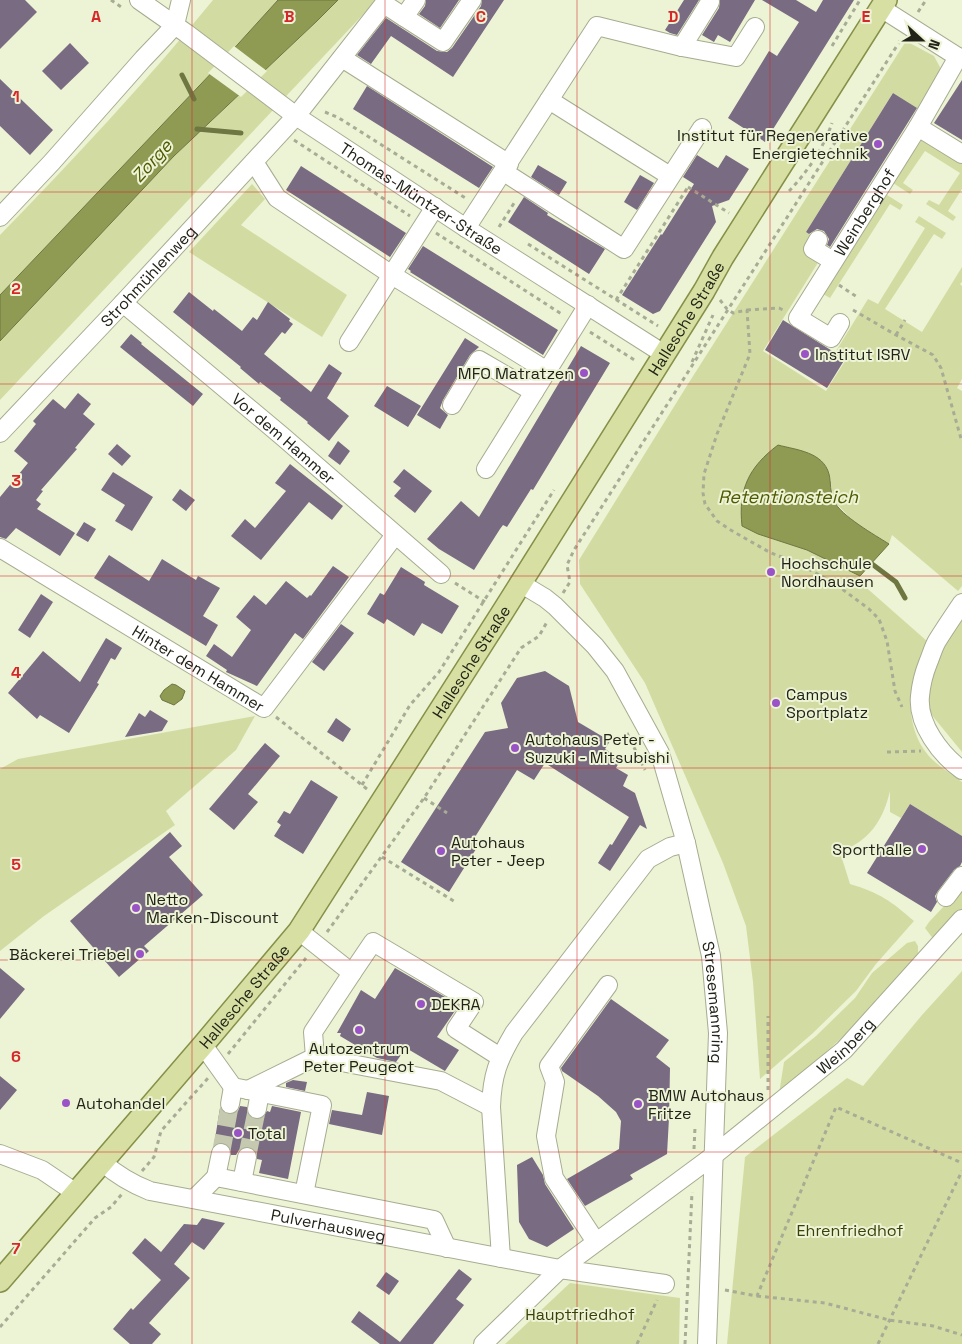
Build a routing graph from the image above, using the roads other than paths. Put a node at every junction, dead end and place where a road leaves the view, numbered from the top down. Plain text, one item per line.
1 (139, 0) edge
2 (182, 0) edge
3 (416, 0) edge
4 (472, 0) edge
5 (710, 2) dead end
6 (883, 4) edge
7 (404, 17) junction
8 (755, 27) dead end
9 (180, 29) junction
10 (682, 47) junction
11 (960, 57) edge
12 (342, 58) junction
13 (549, 100) junction
14 (300, 110) junction
15 (918, 127) junction
16 (702, 128) dead end
17 (962, 154) edge
18 (254, 162) junction
19 (506, 168) junction
20 (670, 176) junction
21 (435, 207) junction
22 (0, 217) edge
23 (466, 228) junction
24 (818, 240) dead end
25 (834, 261) junction
26 (392, 275) junction
27 (123, 303) junction
28 (588, 305) junction
29 (840, 324) dead end
30 (349, 342) dead end
31 (664, 354) junction
32 (547, 371) junction
33 (534, 392) junction
34 (452, 405) dead end
35 (0, 433) edge
36 (486, 469) dead end
37 (395, 535) junction
38 (0, 548) edge
39 (441, 574) road end
40 (520, 583) junction
41 (962, 602) edge
42 (962, 770) edge
43 (686, 843) junction
44 (962, 876) edge
45 (946, 897) dead end
46 (962, 919) edge
47 (299, 931) junction
48 (352, 973) junction
49 (608, 985) dead end
50 (204, 1045) junction
51 (315, 1057) junction
52 (500, 1057) junction
53 (246, 1096) junction
54 (491, 1107) junction
55 (220, 1153) tunnel mouth
56 (0, 1154) edge
57 (713, 1156) junction
58 (247, 1157) tunnel mouth
59 (102, 1162) junction
60 (216, 1177) junction
61 (242, 1182) junction
62 (76, 1193) junction
63 (304, 1194) junction
64 (194, 1199) junction
65 (596, 1242) junction
66 (447, 1248) junction
67 (501, 1258) junction
68 (560, 1269) junction
69 (0, 1281) edge
70 (665, 1284) road end
71 (483, 1344) edge
72 (707, 1344) edge

1 - 9 street, Thomas-Müntzer-Straße
2 - 9 street
3 - 7 street
4 - 7 street
5 - 10 street
6 - 11 street, Weinberghof
6 - 31 main road, Hallesche Straße
7 - 12 street, Strohmühlenweg
8 - 10 street
9 - 14 street, Thomas-Müntzer-Straße
9 - 22 street
10 - 13 street
11 - 15 street, Weinberghof
12 - 14 street, Strohmühlenweg
12 - 19 street
13 - 19 street
13 - 20 street
14 - 18 street, Strohmühlenweg
14 - 21 street, Thomas-Müntzer-Straße
15 - 17 street
15 - 25 street, Weinberghof
16 - 20 street
18 - 26 street
18 - 27 street, Strohmühlenweg
19 - 20 street
19 - 23 street
21 - 23 street, Thomas-Müntzer-Straße
21 - 26 street
23 - 28 street, Thomas-Müntzer-Straße
24 - 25 street
25 - 29 street, Weinberghof
26 - 30 street
26 - 32 street
27 - 35 street, Strohmühlenweg
27 - 37 street, Vor dem Hammer
28 - 31 street, Thomas-Müntzer-Straße
28 - 32 street
31 - 40 main road, Hallesche Straße
32 - 33 street
33 - 34 street
33 - 36 street
37 - 38 street, Hinter dem Hammer
37 - 39 street, Vor dem Hammer
40 - 43 street, Stresemannring
40 - 47 main road, Hallesche Straße
41 - 42 street
43 - 52 street
43 - 57 street, Stresemannring
44 - 45 street
46 - 57 street, Weinberg
47 - 48 street
47 - 50 main road, Hallesche Straße
48 - 51 street
48 - 52 street
49 - 65 street
50 - 53 street
50 - 59 main road, Hallesche Straße
51 - 53 street
51 - 54 street
52 - 54 street
53 - 63 street
54 - 67 street
55 - 60 street
56 - 62 street
57 - 65 street, Weinberg
57 - 72 street, Stresemannring
58 - 61 street
59 - 62 main road, Hallesche Straße
59 - 64 street, Pulverhausweg
60 - 61 street
60 - 64 street
61 - 63 street
62 - 69 main road, Hallesche Straße
63 - 66 street
64 - 66 street, Pulverhausweg
65 - 68 street, Weinberg
66 - 67 street, Pulverhausweg
67 - 68 street, Pulverhausweg
68 - 70 street, Pulverhausweg
68 - 71 street, Weinberg

